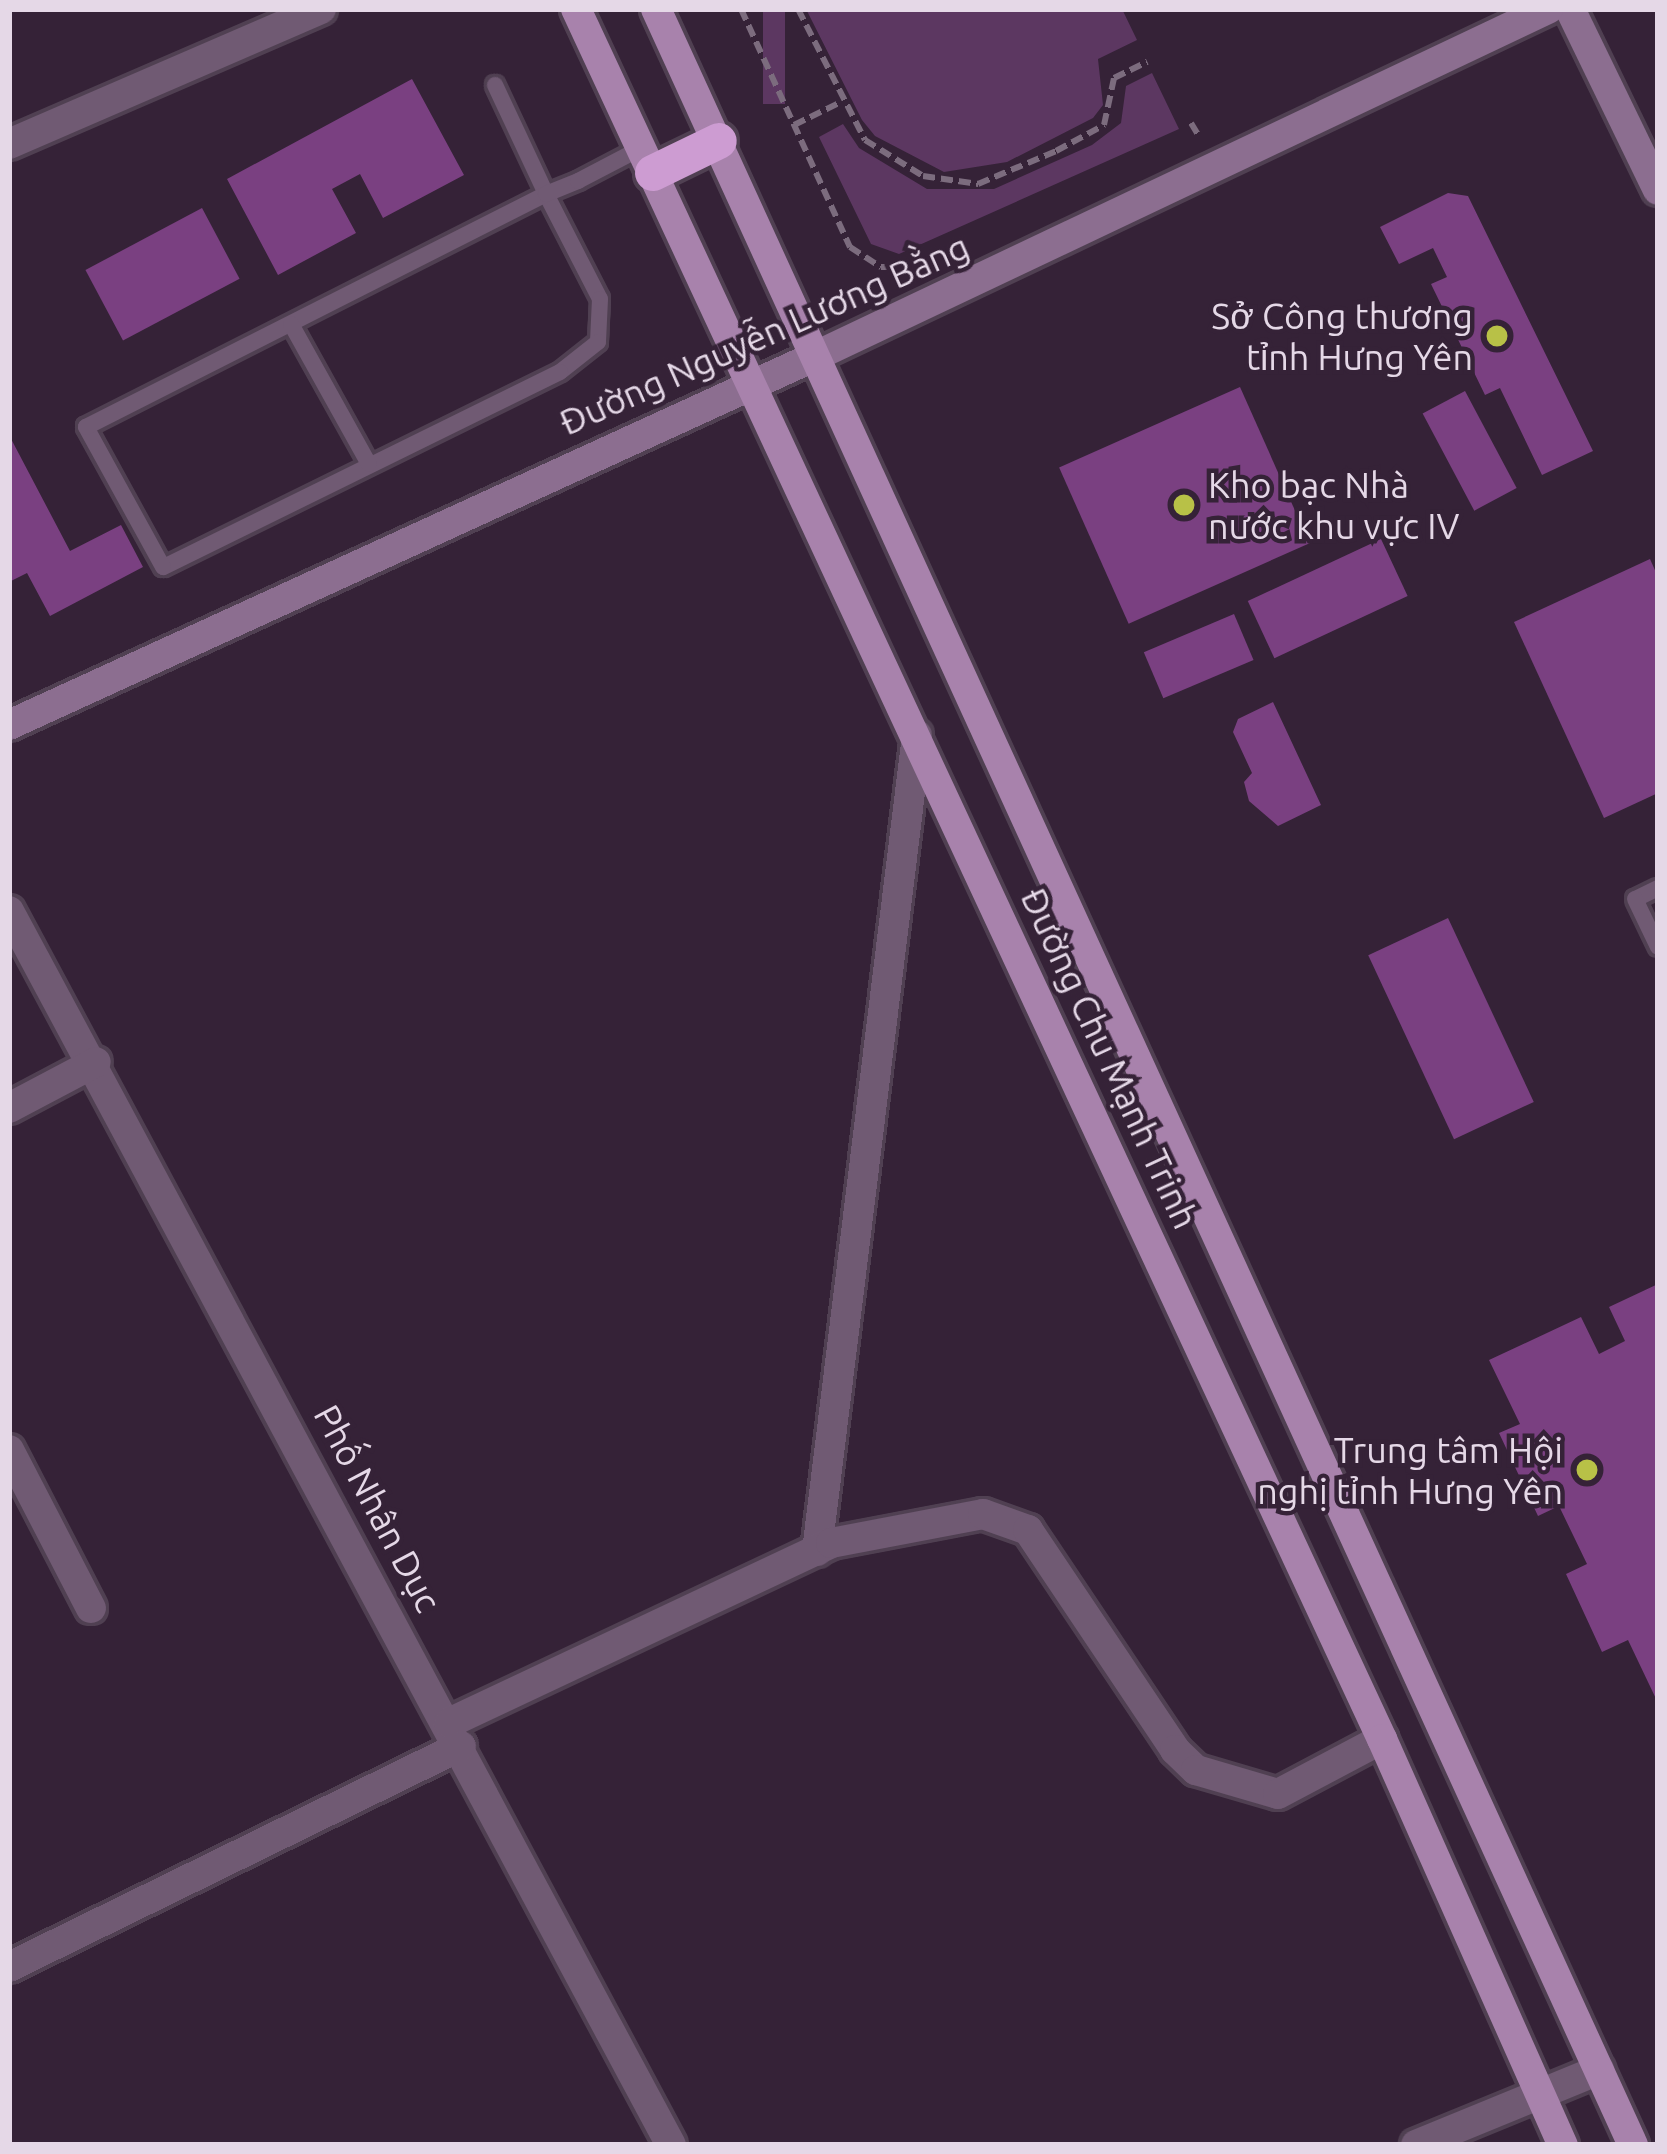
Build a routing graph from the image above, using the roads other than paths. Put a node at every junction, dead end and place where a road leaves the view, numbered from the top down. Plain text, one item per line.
1 (321, 9) edge
2 (576, 9) edge
3 (656, 9) edge
4 (1548, 9) edge
5 (1570, 9) edge
6 (495, 85) dead end
7 (719, 141) junction
8 (9, 145) edge
9 (647, 160) junction
10 (1658, 190) edge
11 (546, 194) junction
12 (291, 324) junction
13 (820, 354) junction
14 (751, 381) junction
15 (369, 464) junction
16 (9, 725) edge
17 (917, 735) junction
18 (1658, 888) edge
19 (9, 911) edge
20 (1658, 947) edge
21 (96, 1062) junction
22 (9, 1108) edge
23 (9, 1450) edge
24 (817, 1551) junction
25 (91, 1608) dead end
26 (455, 1735) junction
27 (1382, 1739) junction
28 (9, 1967) edge
29 (1599, 2070) junction
30 (1540, 2093) junction
31 (671, 2145) edge
32 (1416, 2145) edge
33 (1563, 2145) edge
34 (1633, 2145) edge

1 - 8 street
2 - 9 main road, Đường Chu Mạnh Trinh
3 - 7 main road, Đường Chu Mạnh Trinh
4 - 13 street, Đường Nguyễn Lương Bằng
5 - 10 street
6 - 11 lane
7 - 9 highway
7 - 13 main road, Đường Chu Mạnh Trinh
9 - 11 lane
9 - 14 main road, Đường Chu Mạnh Trinh
11 - 12 lane
11 - 15 lane
12 - 15 lane
12 - 15 lane
13 - 14 street, Đường Nguyễn Lương Bằng
13 - 29 main road, Đường Chu Mạnh Trinh
14 - 16 street, Đường Nguyễn Lương Bằng
14 - 17 main road, Đường Chu Mạnh Trinh
17 - 24 street
17 - 27 main road, Đường Chu Mạnh Trinh
18 - 20 lane
19 - 21 street, Phố Nhân Dục
21 - 22 street
21 - 26 street, Phố Nhân Dục
23 - 25 street
24 - 26 street
24 - 27 street
26 - 28 street
26 - 31 street, Phố Nhân Dục
27 - 30 main road, Đường Chu Mạnh Trinh
29 - 30 street
29 - 34 main road, Đường Chu Mạnh Trinh
30 - 32 street
30 - 33 main road, Đường Chu Mạnh Trinh

